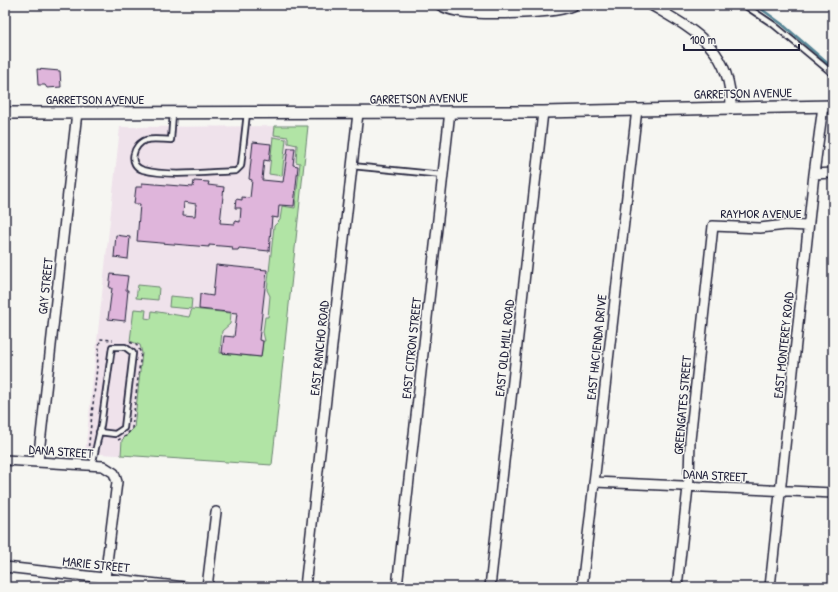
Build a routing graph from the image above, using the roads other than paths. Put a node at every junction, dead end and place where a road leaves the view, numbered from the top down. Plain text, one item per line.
1 (440, 5) edge
2 (574, 5) edge
3 (651, 5) edge
4 (744, 5) edge
5 (833, 74) edge
6 (828, 106) edge
7 (731, 107) junction
8 (637, 109) junction
9 (77, 112) junction
10 (450, 112) junction
11 (543, 112) junction
12 (5, 113) edge
13 (173, 113) junction
14 (247, 113) junction
15 (358, 113) junction
16 (352, 166) junction
17 (814, 174) junction
18 (833, 174) edge
19 (443, 175) junction
20 (713, 226) joint
21 (808, 226) junction
22 (99, 432) junction
23 (5, 460) edge
24 (38, 462) junction
25 (92, 466) junction
26 (595, 482) junction
27 (688, 486) junction
28 (780, 491) junction
29 (833, 493) edge
30 (216, 512) dead end
31 (5, 567) edge
32 (105, 578) junction
33 (185, 587) edge
34 (207, 587) edge
35 (305, 587) edge
36 (397, 587) edge
37 (490, 587) edge
38 (582, 587) edge
39 (677, 587) edge
40 (770, 587) edge

1 - 2 street
3 - 7 street
4 - 5 lane
6 - 7 street, GARRETSON AVENUE
6 - 17 street, EAST MONTEREY ROAD
7 - 8 street, GARRETSON AVENUE
8 - 11 street, GARRETSON AVENUE
8 - 26 street, EAST HACIENDA DRIVE
9 - 12 street, GARRETSON AVENUE
9 - 13 street, GARRETSON AVENUE
9 - 24 street, GAY STREET
10 - 11 street, GARRETSON AVENUE
10 - 15 street, GARRETSON AVENUE
10 - 19 street, EAST CITRON STREET
11 - 37 street, EAST OLD MILL ROAD
13 - 14 street, GARRETSON AVENUE
13 - 14 lane
14 - 15 street, GARRETSON AVENUE
15 - 16 street, EAST RANCHO ROAD
16 - 19 lane
16 - 35 street, EAST RANCHO ROAD
17 - 18 street
17 - 21 street, EAST MONTEREY ROAD
19 - 36 street, EAST CITRON STREET
20 - 21 street, RAYMOR AVENUE
20 - 27 street, GREENGATES STREET
21 - 28 street, EAST MONTEREY ROAD
22 - 22 lane
22 - 25 lane
23 - 24 street, DANA STREET
24 - 25 street, DANA STREET
25 - 32 street, DANA STREET
26 - 27 street, DANA STREET
26 - 38 street, EAST HACIENDA DRIVE
27 - 28 street, DANA STREET
27 - 39 street, GREENGATES STREET
28 - 29 street, DANA STREET
28 - 40 street, EAST MONTEREY ROAD
30 - 34 street
31 - 32 street, MARIE STREET
32 - 33 street, MARIE STREET

